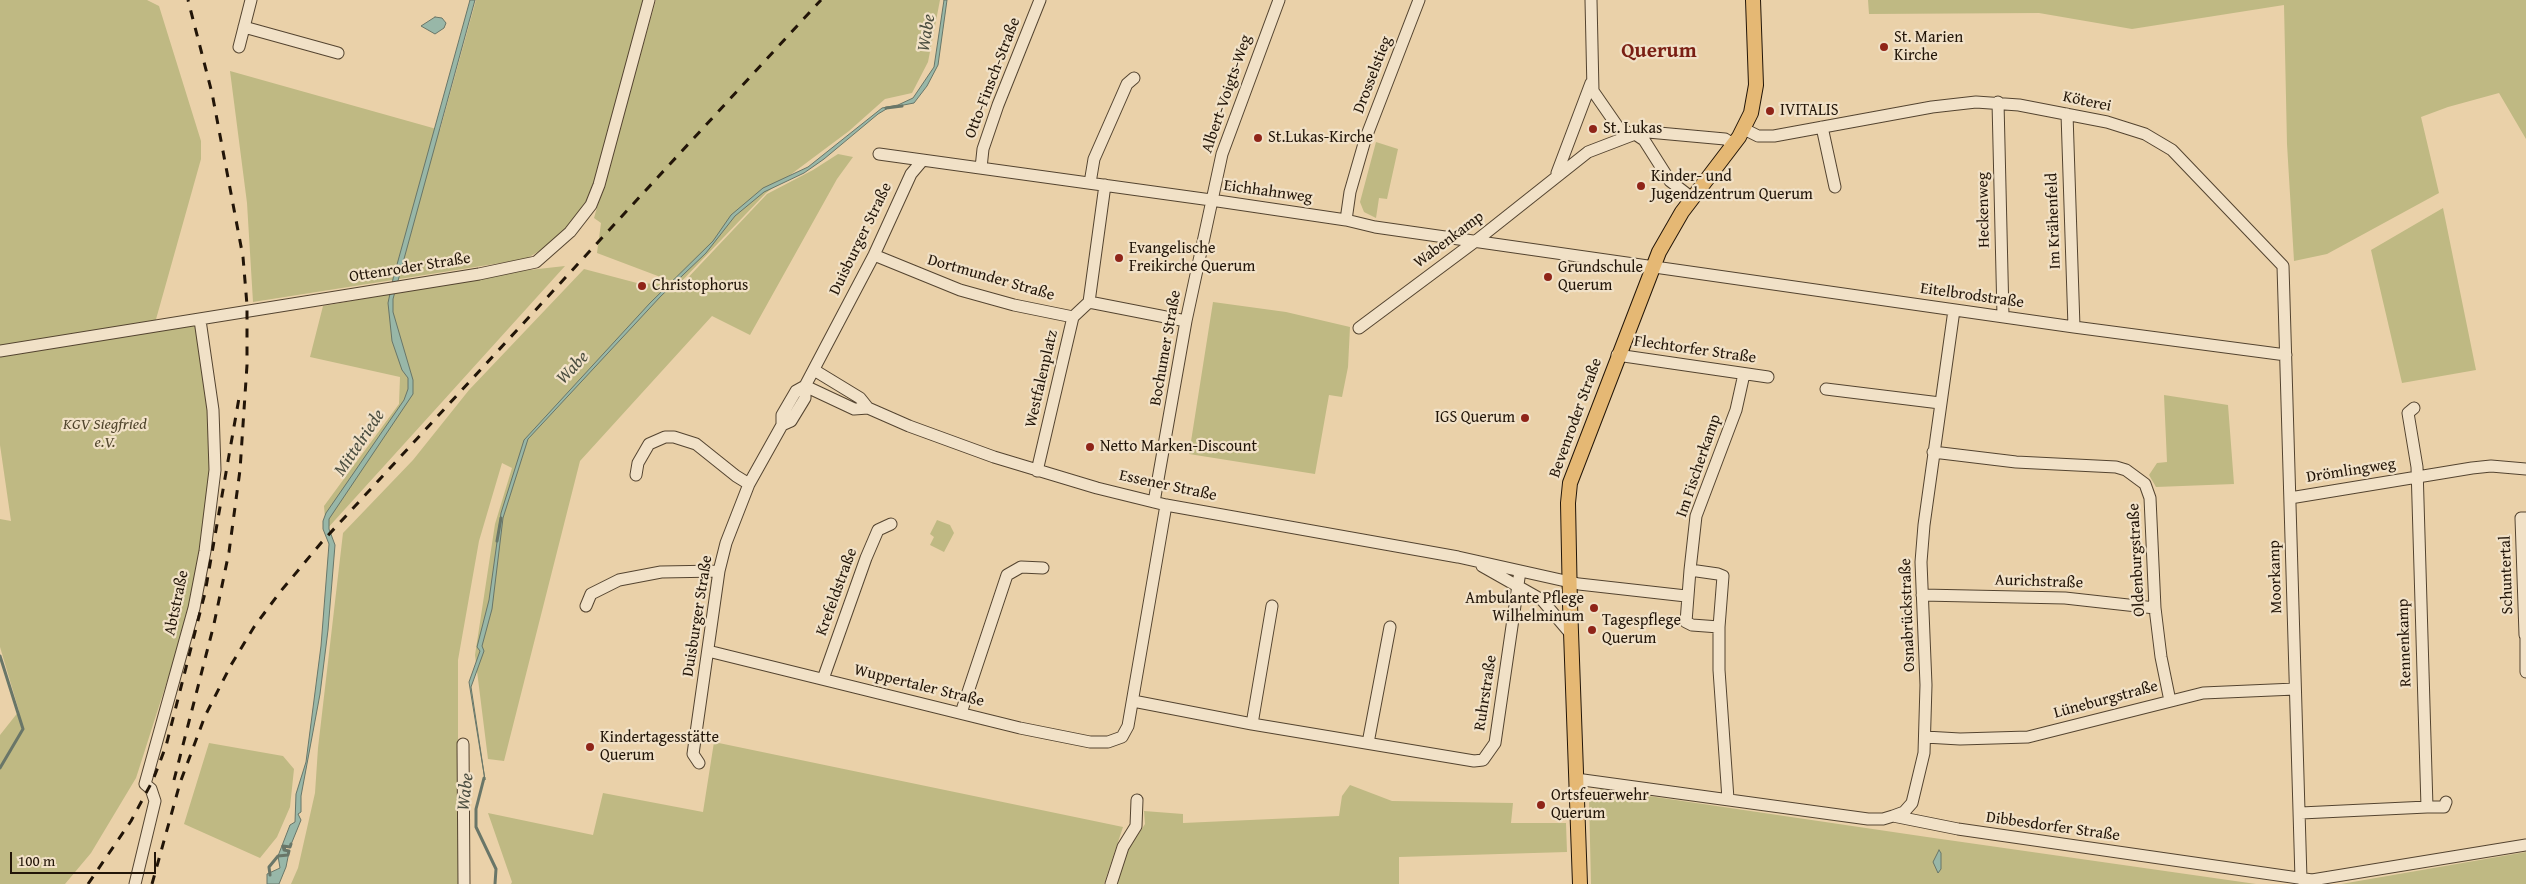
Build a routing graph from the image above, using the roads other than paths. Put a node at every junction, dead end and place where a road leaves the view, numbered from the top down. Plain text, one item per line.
1 (251, 0) edge
2 (650, 0) edge
3 (1040, 0) edge
4 (1278, 0) edge
5 (1419, 0) edge
6 (1590, 0) edge
7 (1753, 0) edge
8 (244, 27) junction
9 (239, 47) dead end
10 (338, 53) dead end
11 (1134, 78) dead end
12 (1591, 84) junction
13 (1998, 102) junction
14 (2067, 114) junction
15 (1822, 127) junction
16 (1744, 129) junction
17 (1635, 134) junction
18 (1733, 144) junction
19 (879, 154) dead end
20 (922, 161) junction
21 (980, 168) junction
22 (1557, 174) junction
23 (1090, 183) junction
24 (1105, 186) junction
25 (1834, 187) dead end
26 (1692, 198) junction
27 (1211, 200) junction
28 (1346, 220) junction
29 (1477, 240) junction
30 (874, 255) junction
31 (1653, 265) junction
32 (2285, 274) joint
33 (1089, 302) junction
34 (1954, 310) junction
35 (2004, 316) junction
36 (1073, 317) junction
37 (200, 320) junction
38 (1186, 321) junction
39 (2074, 327) junction
40 (1358, 328) dead end
41 (0, 351) edge
42 (1618, 355) junction
43 (2286, 355) junction
44 (814, 370) junction
45 (1744, 374) junction
46 (1768, 377) dead end
47 (805, 386) junction
48 (1826, 389) dead end
49 (1940, 403) junction
50 (868, 408) junction
51 (2414, 408) dead end
52 (1934, 452) junction
53 (2526, 469) edge
54 (1037, 471) junction
55 (636, 475) dead end
56 (2416, 477) junction
57 (749, 484) junction
58 (2290, 498) junction
59 (1160, 503) junction
60 (2526, 518) edge
61 (891, 524) dead end
62 (1472, 561) junction
63 (1043, 568) dead end
64 (1690, 570) junction
65 (719, 571) junction
66 (1520, 571) junction
67 (1569, 582) junction
68 (1518, 587) junction
69 (1922, 595) junction
70 (1686, 596) junction
71 (586, 606) dead end
72 (1272, 606) dead end
73 (2155, 608) junction
74 (1390, 627) dead end
75 (1719, 627) junction
76 (1570, 633) junction
77 (2526, 635) edge
78 (708, 651) junction
79 (2526, 672) edge
80 (823, 679) junction
81 (2296, 689) junction
82 (2170, 700) junction
83 (1133, 702) junction
84 (961, 713) junction
85 (1252, 724) junction
86 (1122, 737) joint
87 (1925, 737) junction
88 (1368, 743) junction
89 (464, 744) dead end
90 (699, 763) dead end
91 (1576, 779) junction
92 (1728, 799) junction
93 (1137, 800) dead end
94 (2446, 802) dead end
95 (2427, 808) junction
96 (2300, 813) junction
97 (1894, 816) junction
98 (2526, 845) edge
99 (2301, 879) junction
100 (2282, 880) edge
101 (135, 884) edge
102 (464, 884) edge
103 (1111, 884) edge
104 (1580, 884) edge

1 - 8 street
2 - 37 street, Ottenroder Straße
3 - 21 street, Otto-Finsch-Straße
4 - 27 street, Albert-Voigts-Weg
5 - 28 street, Drosselstieg
6 - 12 street
7 - 16 main road, Bevenroder Straße
8 - 9 street
8 - 10 street
11 - 23 street
12 - 17 street
12 - 22 street
13 - 14 street, Köterei
13 - 15 street, Köterei
13 - 35 street, Heckenweg
14 - 32 street, Köterei
14 - 39 street, Im Krähenfeld
15 - 16 street, Köterei
15 - 25 street
16 - 18 main road, Bevenroder Straße
17 - 18 street
17 - 22 street, Wabenkamp
17 - 26 street
18 - 26 main road, Bevenroder Straße
19 - 20 street, Eichhahnweg
20 - 21 street, Eichhahnweg
20 - 30 street, Duisburger Straße
21 - 23 street, Eichhahnweg
22 - 29 street, Wabenkamp
23 - 24 street, Eichhahnweg
24 - 27 street, Eichhahnweg
24 - 33 street
26 - 31 main road, Bevenroder Straße
27 - 28 street, Eichhahnweg
27 - 38 street, Bochumer Straße
28 - 29 street, Eichhahnweg
29 - 31 street, Eichhahnweg
29 - 40 street, Wabenkamp
30 - 36 street, Dortmunder Straße
30 - 44 street, Duisburger Straße
31 - 34 street, Eitelbrodstraße
31 - 42 main road, Bevenroder Straße
32 - 43 street, Moorkamp
33 - 36 street, Westfalenplatz
33 - 38 street
34 - 35 street, Eitelbrodstraße
34 - 49 street, Osnabrückstraße
35 - 39 street, Eitelbrodstraße
36 - 54 street, Westfalenplatz
37 - 41 street, Ottenroder Straße
37 - 101 street, Abtstraße
38 - 59 street, Bochumer Straße
39 - 43 street, Eitelbrodstraße
42 - 45 street, Flechtorfer Straße
42 - 67 main road, Bevenroder Straße
43 - 58 street, Moorkamp
44 - 47 street, Duisburger Straße
44 - 50 street, Essener Straße
45 - 46 street, Flechtorfer Straße
45 - 64 street, Im Fischerkamp
47 - 50 street, Essener Straße
47 - 57 street, Duisburger Straße
48 - 49 street
49 - 52 street, Osnabrückstraße
50 - 54 street, Essener Straße
51 - 56 street, Drömlingweg
52 - 69 street, Osnabrückstraße
52 - 73 street, Oldenburgstraße
53 - 56 street, Drömlingweg
54 - 59 street, Essener Straße
55 - 57 street
56 - 58 street, Drömlingweg
56 - 95 street, Rennenkamp
57 - 65 street, Duisburger Straße
58 - 81 street, Moorkamp
59 - 62 street, Essener Straße
59 - 83 street, Bochumer Straße
60 - 77 street, Schuntertal
61 - 80 street, Krefeldstraße
62 - 66 street, Essener Straße
62 - 68 street, Essener Straße
63 - 84 street
64 - 70 street, Im Fischerkamp
64 - 75 street
65 - 71 street
65 - 78 street, Duisburger Straße
66 - 67 street, Essener Straße
66 - 68 street, Ruhrstraße
67 - 70 street
67 - 76 main road, Bevenroder Straße
68 - 76 street, Essener Straße
68 - 88 street, Ruhrstraße
69 - 73 street, Aurichstraße
69 - 87 street, Osnabrückstraße
70 - 75 street, Im Fischerkamp
72 - 85 street
73 - 82 street, Oldenburgstraße
74 - 88 street
75 - 92 street
76 - 91 main road, Bevenroder Straße
77 - 79 street, Schuntertal
78 - 80 street, Wuppertaler Straße
78 - 90 street, Duisburger Straße
80 - 84 street, Wuppertaler Straße
81 - 82 street, Lüneburgstraße
81 - 96 street, Moorkamp
82 - 87 street, Lüneburgstraße
83 - 85 street, Ruhrstraße
83 - 86 street, Bochumer Straße
84 - 86 street, Wuppertaler Straße
85 - 88 street, Ruhrstraße
87 - 97 street, Osnabrückstraße
89 - 102 street
91 - 92 street, Dibbesdorfer Straße
91 - 104 main road, Bevenroder Straße
92 - 97 street, Dibbesdorfer Straße
93 - 103 street
94 - 95 street
95 - 96 street
96 - 99 street, Moorkamp
97 - 100 street, Dibbesdorfer Straße
98 - 99 street, Dibbesdorfer Straße
99 - 100 street, Dibbesdorfer Straße

